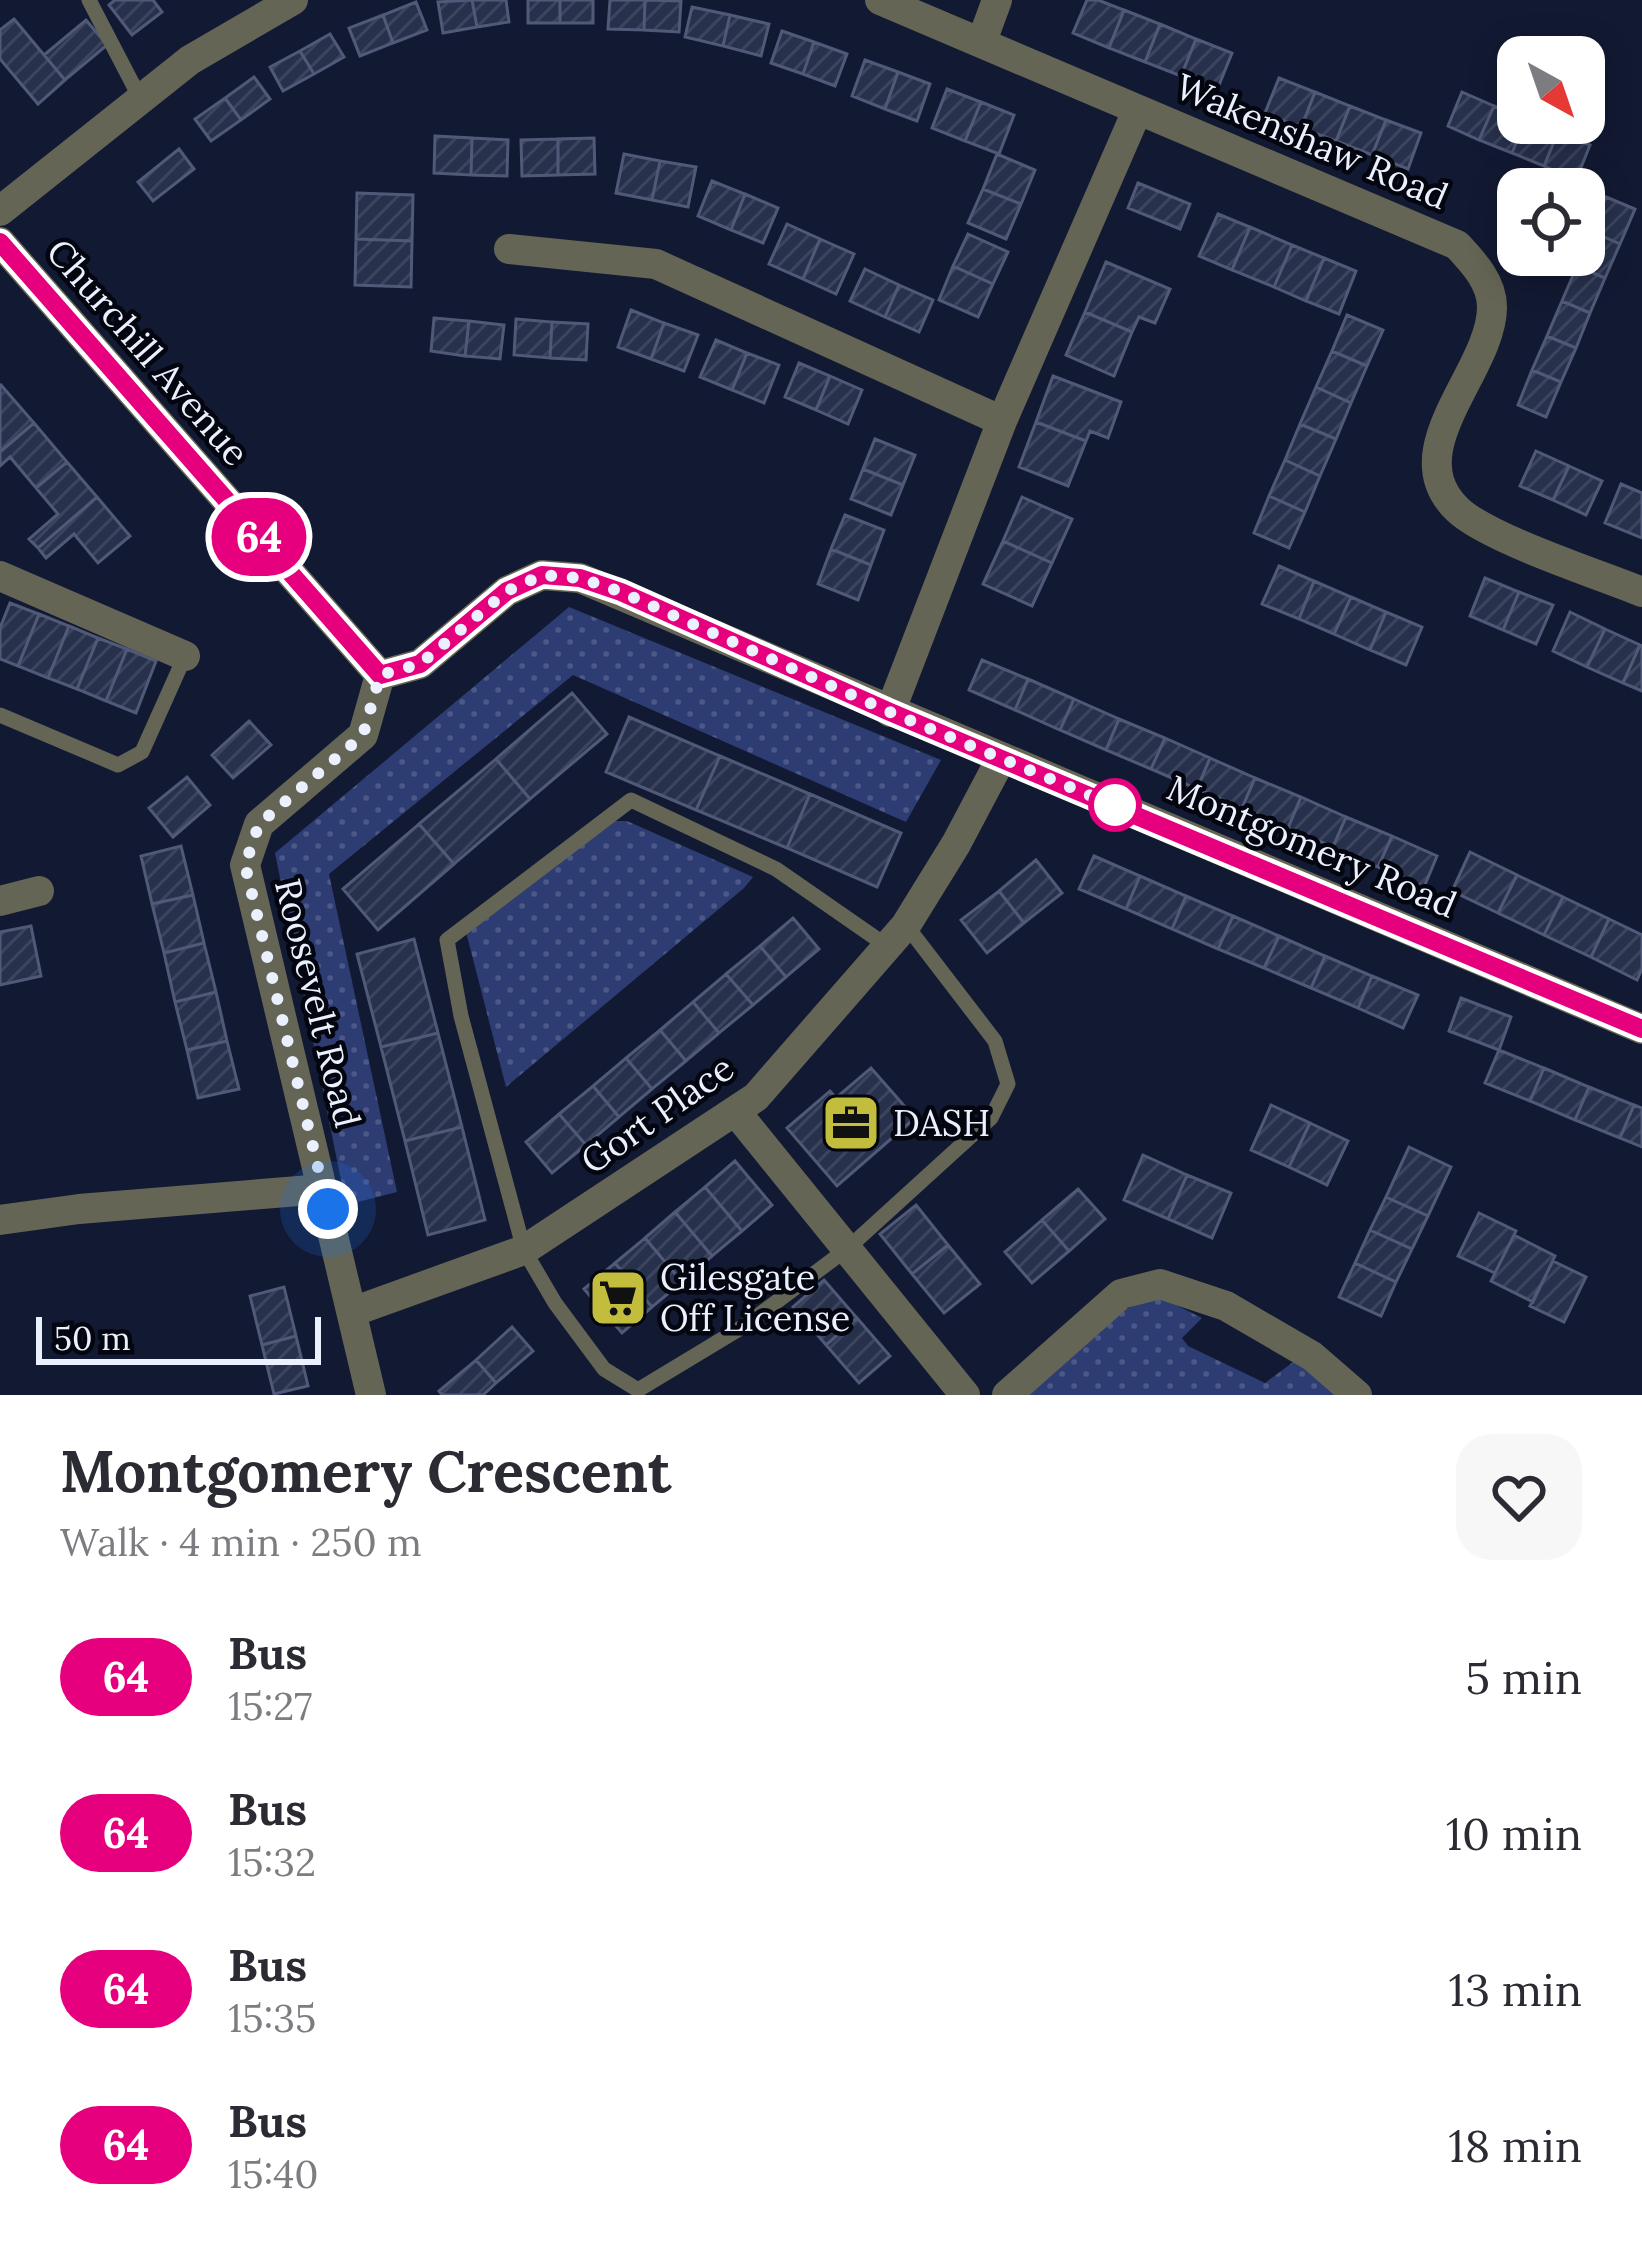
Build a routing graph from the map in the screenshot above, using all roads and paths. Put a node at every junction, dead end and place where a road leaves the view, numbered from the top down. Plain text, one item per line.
1 (89, 0) edge
2 (293, 0) edge
3 (880, 0) edge
4 (997, 0) edge
5 (982, 41) junction
6 (140, 98) junction
7 (1137, 111) junction
8 (0, 211) edge
9 (0, 242) edge
10 (509, 249) dead end
11 (1002, 421) junction
12 (0, 576) edge
13 (1642, 592) edge
14 (184, 656) joint
15 (380, 675) junction
16 (890, 712) junction
17 (0, 715) edge
18 (1002, 757) junction
19 (39, 891) dead end
20 (0, 901) edge
21 (897, 936) junction
22 (1642, 1029) edge
23 (736, 1112) junction
24 (323, 1190) junction
25 (0, 1220) edge
26 (847, 1249) junction
27 (524, 1250) junction
28 (352, 1312) junction
29 (371, 1395) edge
30 (965, 1395) edge
31 (1006, 1395) edge
32 (1357, 1395) edge

1 - 6 lane
2 - 6 street
3 - 5 street, Wakenshaw Road
4 - 5 street
5 - 7 street, Wakenshaw Road
6 - 8 street
7 - 11 street
7 - 13 street, Wakenshaw Road
9 - 15 street, Churchill Avenue
10 - 11 street
11 - 16 street
12 - 14 street
14 - 17 lane
15 - 16 street, Montgomery Road
15 - 24 street, Roosevelt Road
16 - 18 street, Montgomery Road
18 - 21 street, Gort Place
18 - 22 street, Montgomery Road
19 - 20 street
21 - 23 street, Gort Place
21 - 26 lane
21 - 27 lane
23 - 26 street
23 - 27 street, Gort Place
24 - 25 street
24 - 28 street, Roosevelt Road
26 - 27 lane
26 - 30 street
27 - 28 street, Gort Place
28 - 29 street, Roosevelt Road
31 - 32 street

